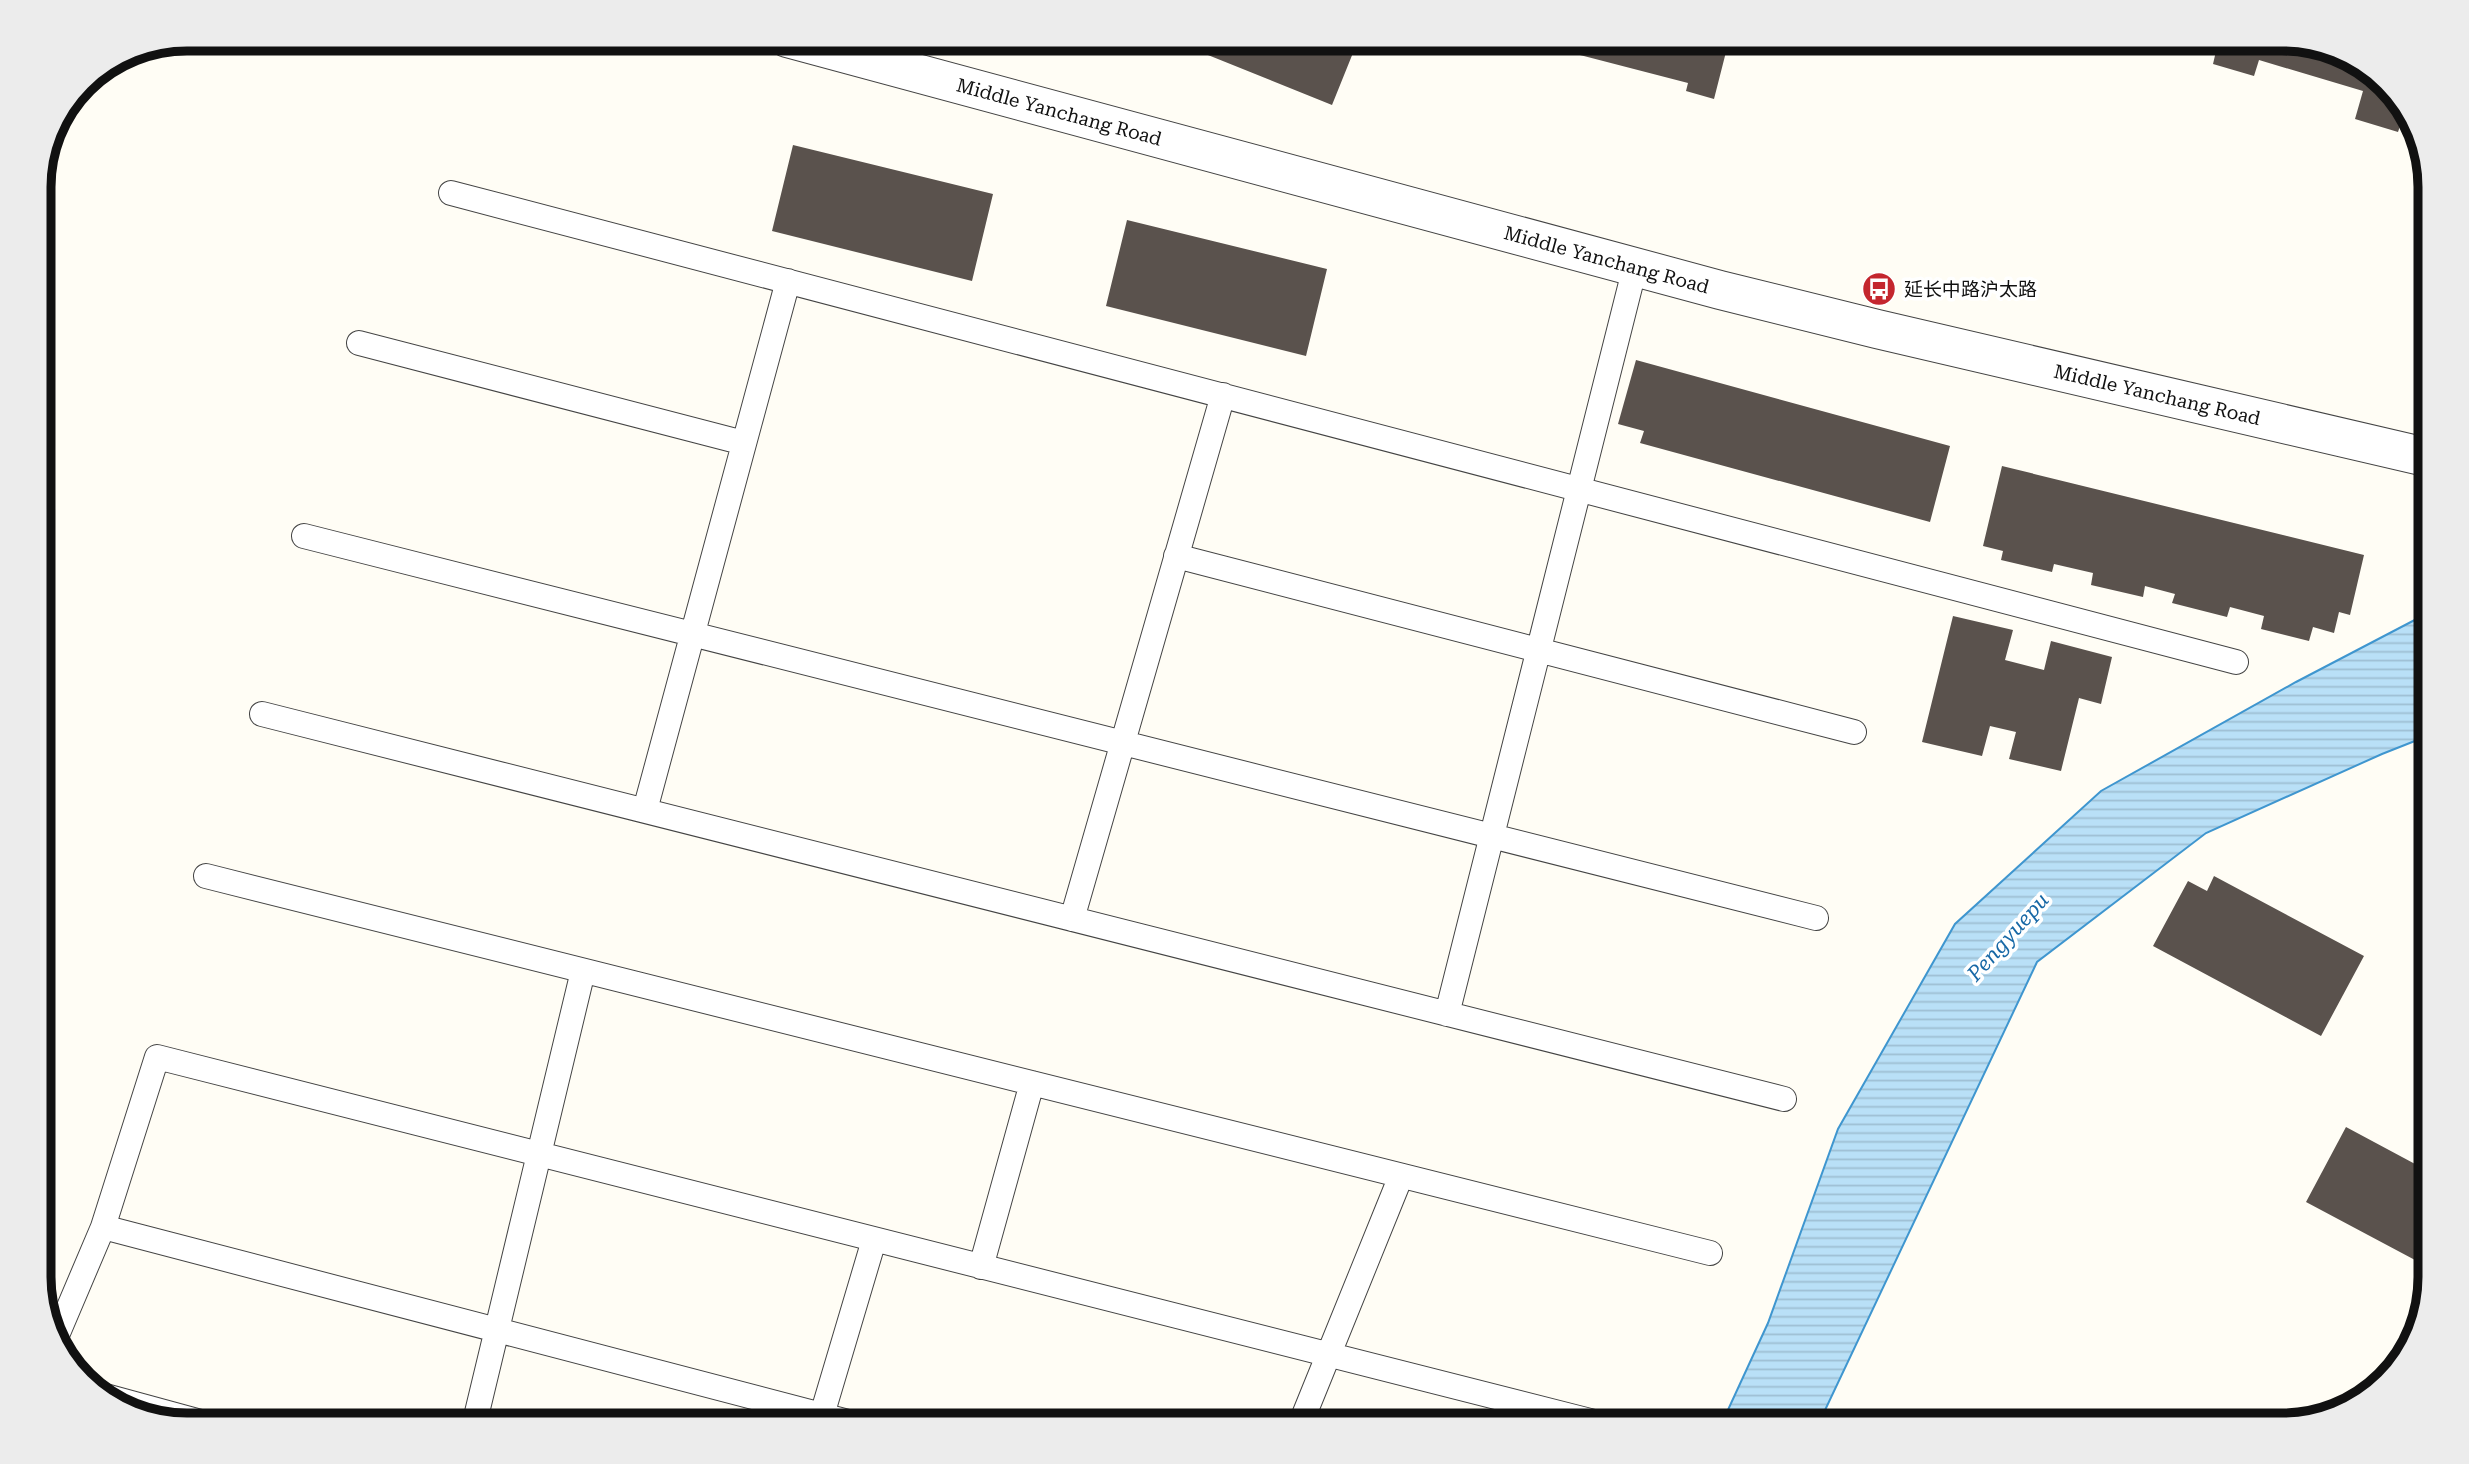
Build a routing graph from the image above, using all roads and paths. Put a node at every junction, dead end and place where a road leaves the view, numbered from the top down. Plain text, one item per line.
1 (835, 51) edge
2 (451, 192) dead end
3 (1635, 267) junction
4 (788, 281) junction
5 (359, 343) dead end
6 (1223, 395) junction
7 (744, 443) junction
8 (2418, 455) edge
9 (1579, 489) junction
10 (304, 536) dead end
11 (1176, 556) junction
12 (693, 634) junction
13 (1539, 650) junction
14 (2236, 662) dead end
15 (262, 714) dead end
16 (1854, 732) dead end
17 (1123, 742) junction
18 (645, 810) junction
19 (1492, 836) junction
20 (206, 876) dead end
21 (1816, 918) dead end
22 (1072, 919) junction
23 (583, 971) junction
24 (1447, 1013) junction
25 (1032, 1083) junction
26 (1784, 1098) dead end
27 (539, 1154) junction
28 (1401, 1175) junction
29 (103, 1227) junction
30 (874, 1240) junction
31 (1710, 1253) dead end
32 (981, 1267) junction
33 (60, 1327) edge
34 (497, 1330) junction
35 (1328, 1356) junction
36 (477, 1413) edge
37 (795, 1413) edge
38 (822, 1413) edge
39 (1305, 1413) edge
40 (1554, 1413) edge

1 - 3 street, Middle Yanchang Road
2 - 4 lane
3 - 8 street, Middle Yanchang Road
3 - 9 lane
4 - 6 lane
4 - 7 lane
5 - 7 lane
6 - 9 lane
6 - 11 lane
7 - 12 lane
9 - 13 lane
9 - 14 lane
10 - 12 lane
11 - 13 lane
11 - 17 lane
12 - 17 lane
12 - 18 lane
13 - 16 lane
13 - 19 lane
15 - 18 lane
17 - 19 lane
17 - 22 lane
18 - 22 lane
19 - 21 lane
19 - 24 lane
20 - 23 lane
22 - 24 lane
23 - 25 lane
23 - 27 lane
24 - 26 lane
25 - 28 lane
25 - 32 lane
27 - 29 lane
27 - 30 lane
27 - 34 lane
28 - 31 lane
28 - 35 lane
29 - 33 lane
29 - 34 lane
30 - 32 lane
30 - 38 lane
32 - 35 lane
34 - 36 lane
34 - 37 lane
35 - 39 lane
35 - 40 lane

